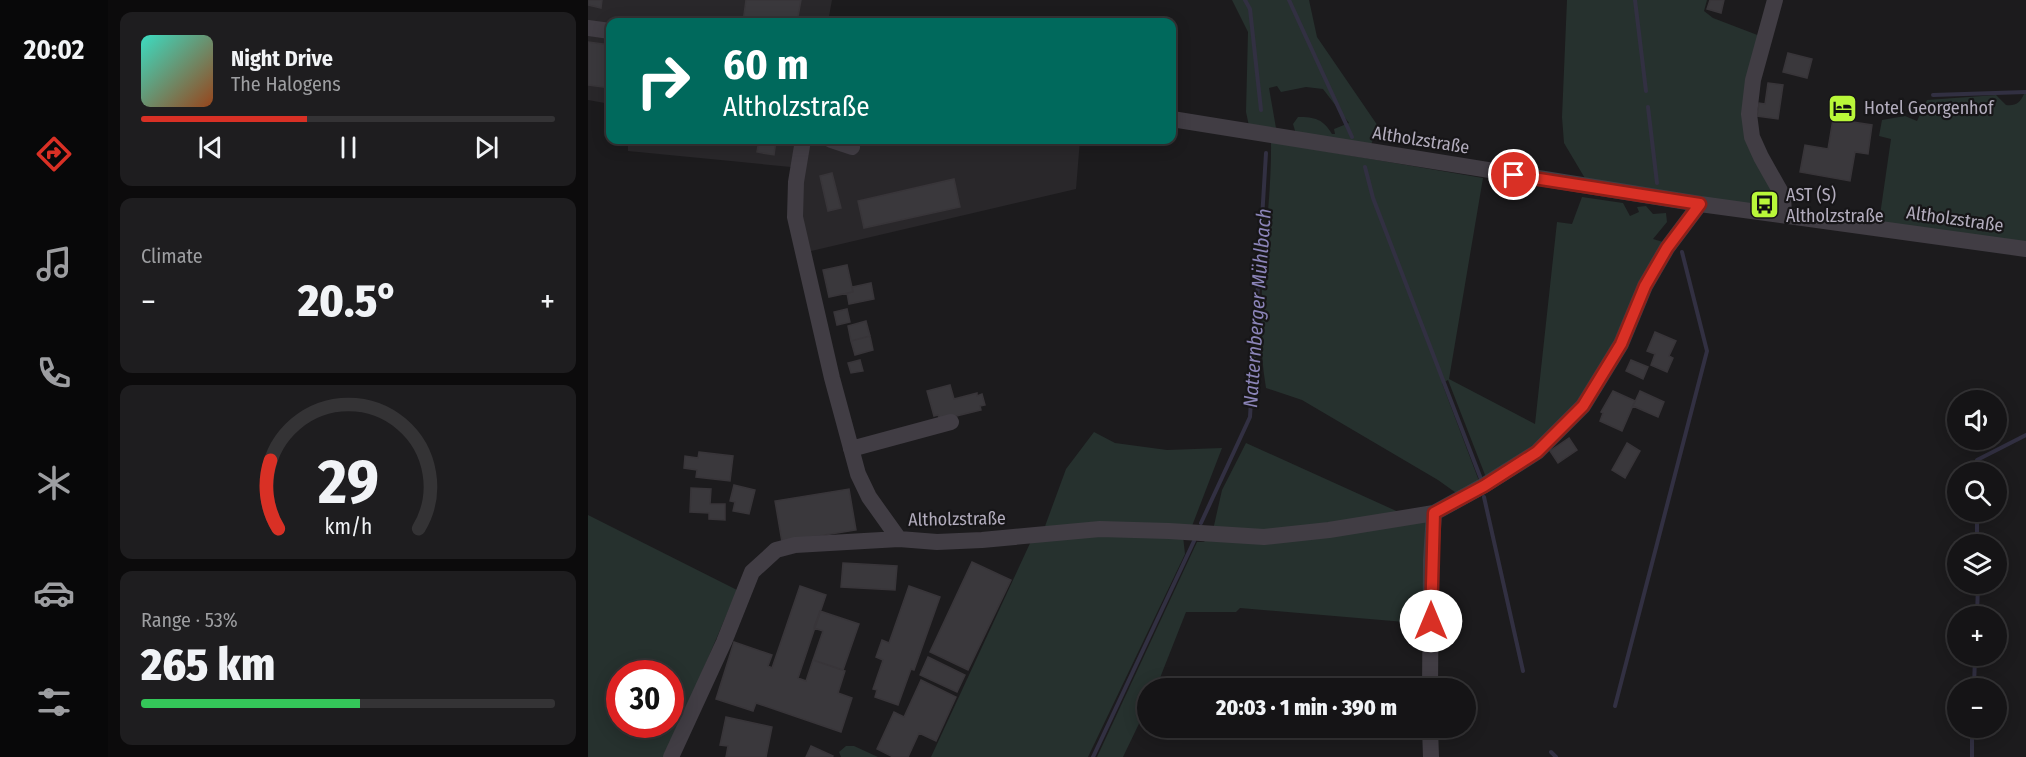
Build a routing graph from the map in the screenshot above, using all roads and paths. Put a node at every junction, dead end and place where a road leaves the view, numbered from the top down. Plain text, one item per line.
1 (1775, 0) edge
2 (588, 28) edge
3 (606, 30) edge
4 (1176, 120) edge
5 (802, 144) edge
6 (843, 144) edge
7 (852, 147) dead end
8 (1700, 204) junction
9 (1784, 215) junction
10 (2026, 249) edge
11 (951, 422) dead end
12 (851, 449) junction
13 (1434, 513) junction
14 (899, 539) junction
15 (1430, 678) edge
16 (1430, 738) edge
17 (671, 757) edge
18 (1431, 757) edge

1 - 9 street
2 - 3 street
4 - 8 street, Altholzstraße
5 - 12 street, Altholzstraße
6 - 7 street
8 - 9 street, Altholzstraße
8 - 13 street, Altholzstraße
9 - 10 street, Altholzstraße
11 - 12 street
12 - 14 street, Altholzstraße
13 - 14 street, Altholzstraße
13 - 15 street
14 - 17 street
16 - 18 street

